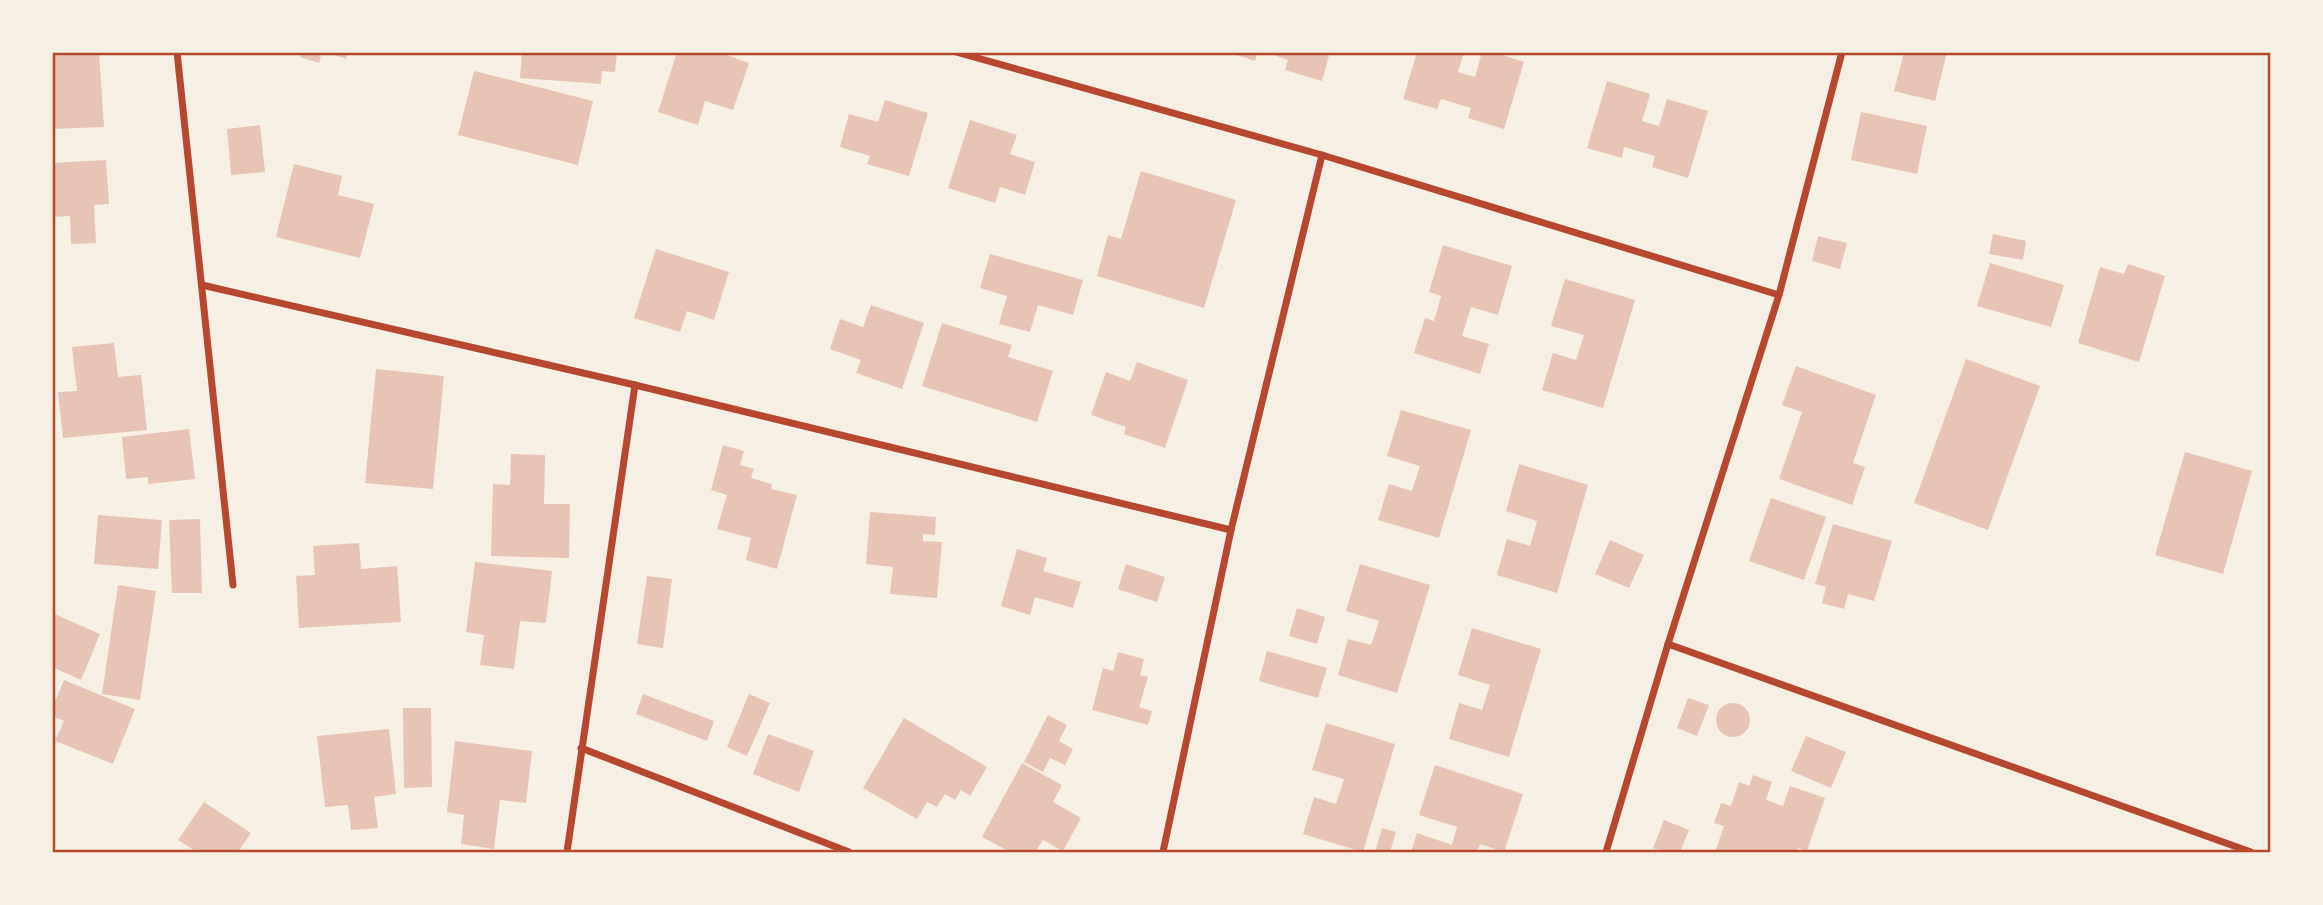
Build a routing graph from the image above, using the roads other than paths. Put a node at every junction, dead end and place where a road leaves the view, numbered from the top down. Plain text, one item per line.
1 (177, 52) edge
2 (956, 52) edge
3 (1842, 52) edge
4 (1322, 155) junction
5 (202, 285) junction
6 (1779, 295) junction
7 (635, 386) junction
8 (1231, 530) junction
9 (233, 585) dead end
10 (1668, 645) junction
11 (581, 748) junction
12 (567, 852) edge
13 (849, 852) edge
14 (1163, 852) edge
15 (1606, 852) edge
16 (2251, 852) edge

1 - 5 street
2 - 4 street
3 - 6 street
4 - 6 street
4 - 8 street
5 - 7 street
5 - 9 street
6 - 10 street
7 - 8 street
7 - 11 street
8 - 14 street
10 - 15 street
10 - 16 street
11 - 12 street
11 - 13 street

